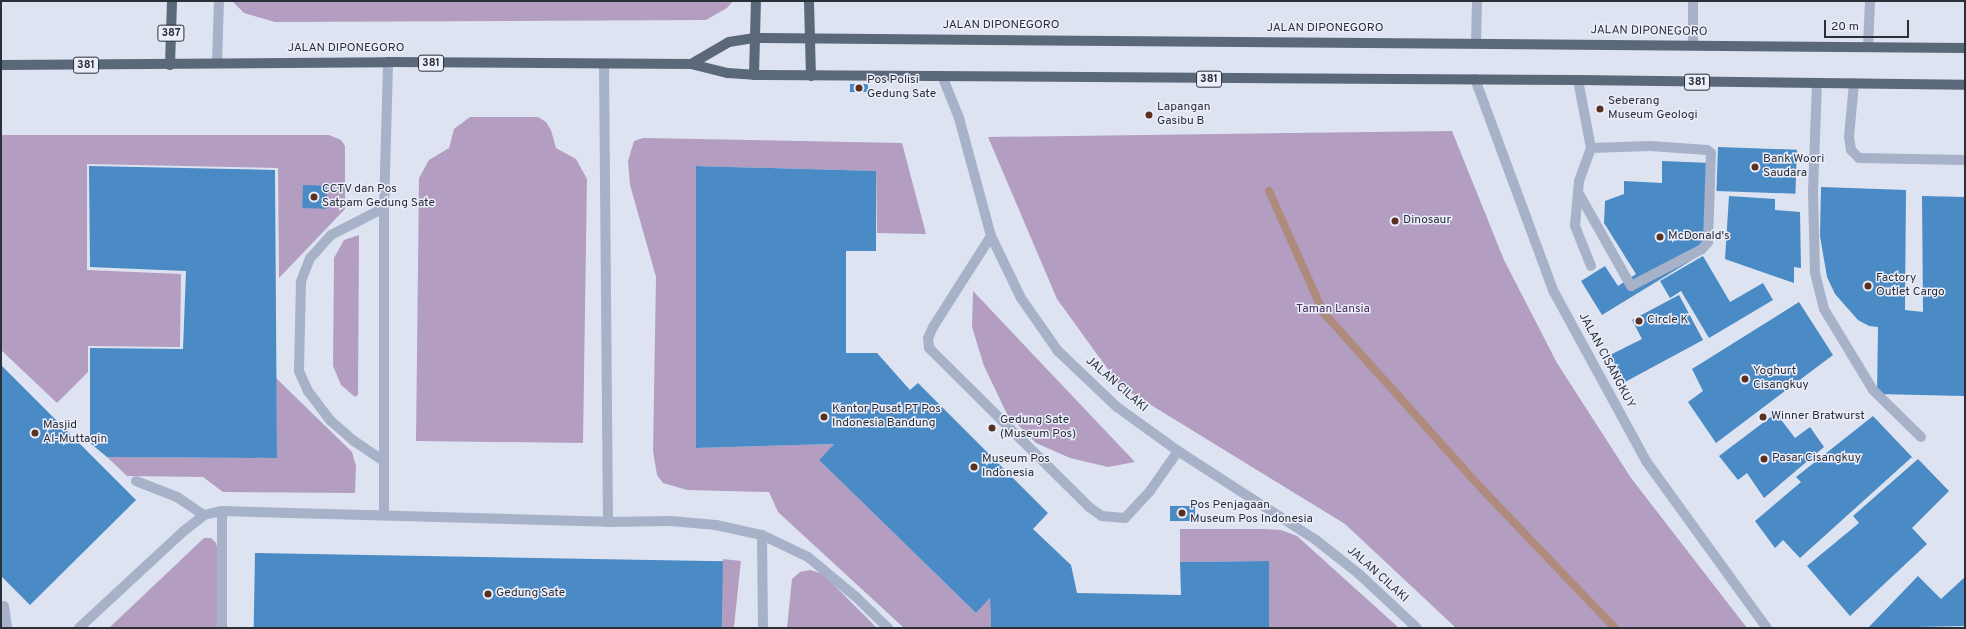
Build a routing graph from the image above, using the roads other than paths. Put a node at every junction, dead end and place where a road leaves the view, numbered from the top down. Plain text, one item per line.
1 (172, 1) edge
2 (219, 1) edge
3 (756, 1) edge
4 (809, 1) edge
5 (1477, 1) edge
6 (1693, 1) edge
7 (1870, 1) edge
8 (756, 38) junction
9 (810, 38) junction
10 (1476, 43) junction
11 (1693, 45) junction
12 (1868, 47) junction
13 (1965, 48) edge
14 (388, 62) junction
15 (217, 63) junction
16 (691, 64) junction
17 (1, 65) edge
18 (170, 65) junction
19 (604, 65) junction
20 (754, 75) junction
21 (811, 76) junction
22 (943, 78) junction
23 (1475, 79) junction
24 (1578, 80) junction
25 (1817, 83) junction
26 (1854, 83) junction
27 (1965, 85) edge
28 (1591, 148) junction
29 (1965, 160) edge
30 (1578, 192) junction
31 (384, 208) junction
32 (991, 236) junction
33 (1591, 266) dead end
34 (1921, 437) dead end
35 (1178, 451) junction
36 (384, 461) junction
37 (136, 481) dead end
38 (222, 511) junction
39 (204, 515) junction
40 (384, 515) junction
41 (608, 522) junction
42 (762, 535) junction
43 (4, 606) dead end
44 (7, 628) edge
45 (80, 628) edge
46 (222, 628) edge
47 (763, 628) edge
48 (888, 628) edge
49 (1417, 628) edge
50 (1767, 628) edge

1 - 18 main road, 387
2 - 15 street
3 - 8 main road
4 - 9 main road
5 - 10 street
6 - 11 street
7 - 12 street
8 - 9 main road, JALAN DIPONEGORO / 381
8 - 16 main road, JALAN DIPONEGORO / 381
8 - 20 main road
9 - 10 main road, JALAN DIPONEGORO / 381
9 - 21 main road
10 - 11 main road, JALAN DIPONEGORO / 381
11 - 12 main road, JALAN DIPONEGORO / 381
12 - 13 main road, JALAN DIPONEGORO / 381
14 - 15 main road, JALAN DIPONEGORO / 381
14 - 19 main road, JALAN DIPONEGORO / 381
14 - 31 street
15 - 18 main road, JALAN DIPONEGORO / 381
16 - 19 main road, JALAN DIPONEGORO / 381
16 - 20 main road, JALAN DIPONEGORO / 381
17 - 18 main road, JALAN DIPONEGORO / 381
19 - 41 street
20 - 21 main road, JALAN DIPONEGORO / 381
21 - 22 main road, JALAN DIPONEGORO / 381
22 - 23 main road, JALAN DIPONEGORO / 381
22 - 32 street, JALAN CILAKI
23 - 24 main road, JALAN DIPONEGORO / 381
23 - 50 street, JALAN CISANGKUY
24 - 25 main road, JALAN DIPONEGORO / 381
24 - 28 street
25 - 26 main road, JALAN DIPONEGORO / 381
25 - 34 street
26 - 27 main road, JALAN DIPONEGORO / 381
26 - 29 street
28 - 30 street
28 - 30 street
30 - 33 street
31 - 36 street
31 - 36 street
32 - 35 street, JALAN CILAKI
32 - 35 street
35 - 49 street, JALAN CILAKI
36 - 40 street
37 - 39 street
38 - 39 street
38 - 40 street
38 - 46 street
39 - 45 street
40 - 41 street
41 - 42 street
42 - 47 street
42 - 48 street
43 - 44 street

